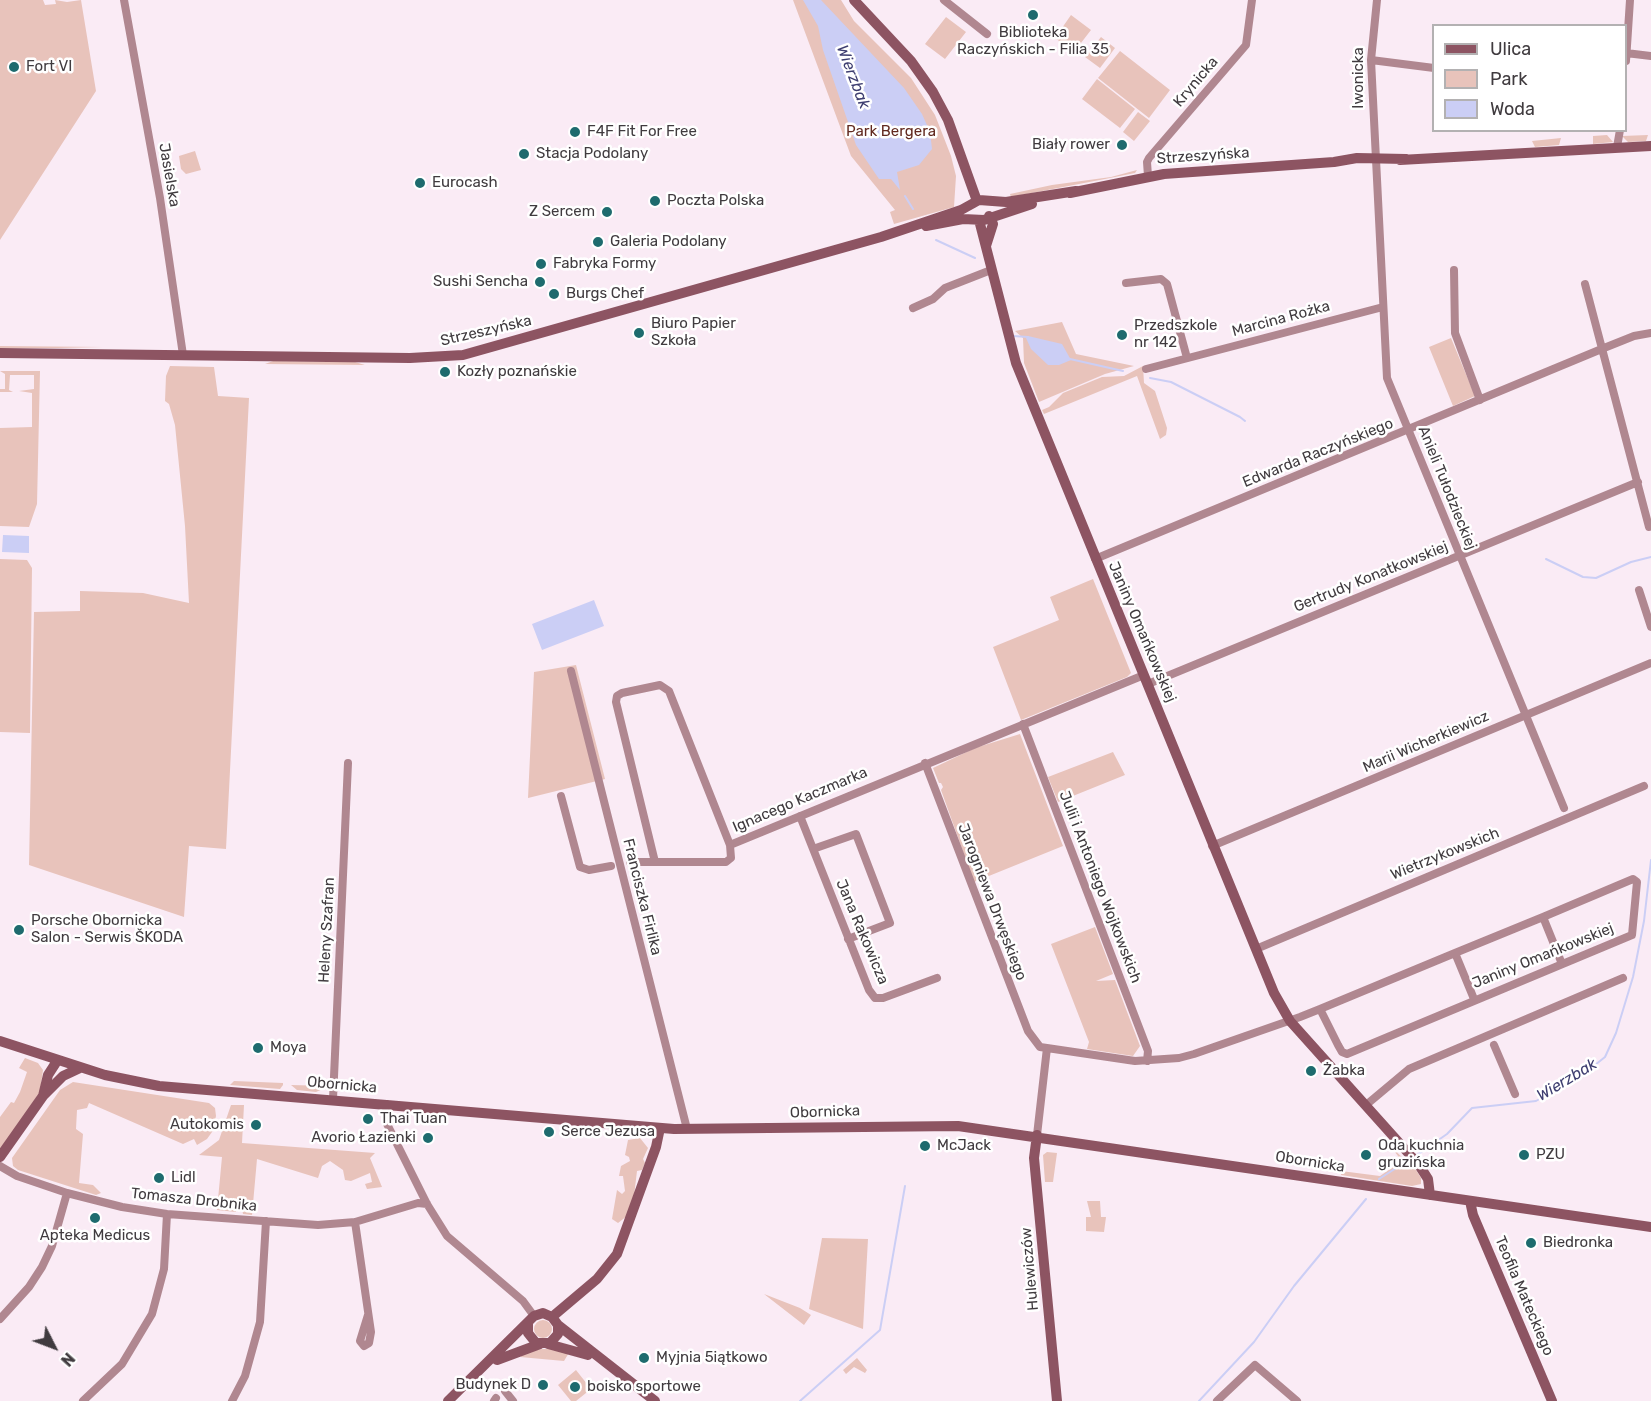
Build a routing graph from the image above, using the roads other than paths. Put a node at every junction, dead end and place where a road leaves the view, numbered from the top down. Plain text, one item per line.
1 (124, 0) edge
2 (854, 0) edge
3 (944, 0) edge
4 (1252, 0) edge
5 (1377, 0) edge
6 (1630, 0) edge
7 (987, 34) dead end
8 (1627, 40) edge
9 (1627, 53) edge
10 (1651, 56) edge
11 (1371, 60) junction
12 (1432, 68) edge
13 (1620, 132) edge
14 (1651, 146) edge
15 (1617, 147) junction
16 (1377, 160) junction
17 (1149, 176) junction
18 (1076, 191) junction
19 (979, 202) junction
20 (981, 218) junction
21 (893, 233) junction
22 (991, 270) junction
23 (1454, 270) dead end
24 (1126, 283) dead end
25 (1585, 284) dead end
26 (1383, 307) junction
27 (914, 308) dead end
28 (1651, 333) edge
29 (1604, 348) junction
30 (0, 353) edge
31 (183, 355) junction
32 (1187, 358) junction
33 (1146, 369) dead end
34 (1480, 400) junction
35 (1408, 430) junction
36 (1638, 482) junction
37 (1649, 526) dead end
38 (1460, 555) junction
39 (1095, 559) junction
40 (1639, 590) dead end
41 (1651, 627) edge
42 (1651, 663) edge
43 (571, 671) dead end
44 (1146, 680) junction
45 (1526, 715) junction
46 (1023, 724) junction
47 (348, 763) dead end
48 (925, 763) junction
49 (1644, 786) dead end
50 (561, 796) dead end
51 (1564, 808) dead end
52 (801, 816) junction
53 (730, 845) junction
54 (1212, 846) junction
55 (813, 849) junction
56 (630, 862) dead end
57 (655, 862) junction
58 (611, 866) dead end
59 (1543, 917) junction
60 (848, 939) junction
61 (1256, 949) junction
62 (1455, 953) junction
63 (1562, 964) junction
64 (937, 978) dead end
65 (1623, 978) dead end
66 (1474, 999) junction
67 (1320, 1009) junction
68 (1290, 1021) junction
69 (0, 1041) edge
70 (1494, 1045) dead end
71 (1044, 1048) junction
72 (38, 1054) junction
73 (57, 1060) junction
74 (1148, 1060) junction
75 (80, 1068) junction
76 (48, 1075) junction
77 (60, 1078) junction
78 (1515, 1094) dead end
79 (43, 1096) junction
80 (333, 1099) junction
81 (386, 1104) junction
82 (1366, 1105) junction
83 (660, 1128) junction
84 (687, 1130) junction
85 (1037, 1136) junction
86 (0, 1157) edge
87 (0, 1166) edge
88 (67, 1192) junction
89 (1430, 1195) junction
90 (1470, 1201) junction
91 (427, 1204) junction
92 (167, 1214) junction
93 (266, 1221) junction
94 (355, 1222) junction
95 (1651, 1227) edge
96 (368, 1315) dead end
97 (0, 1319) edge
98 (531, 1319) junction
99 (555, 1321) junction
100 (544, 1344) junction
101 (597, 1358) junction
102 (489, 1364) junction
103 (505, 1391) dead end
104 (83, 1401) edge
105 (232, 1401) edge
106 (448, 1401) edge
107 (513, 1401) edge
108 (655, 1401) edge
109 (1057, 1401) edge
110 (1217, 1401) edge
111 (1298, 1401) edge
112 (1552, 1401) edge

1 - 31 street, Jasielska
2 - 19 street
3 - 7 street
4 - 17 street, Krynicka
5 - 11 street, Iwonicka
6 - 8 street
9 - 10 street
11 - 12 street
11 - 16 street, Iwonicka
13 - 15 street
14 - 15 street, Strzeszyńska
15 - 16 street, Strzeszyńska
16 - 17 street, Strzeszyńska
16 - 26 street, Anieli Tułodzieckiej
17 - 18 street, Strzeszyńska
18 - 19 street, Strzeszyńska
18 - 20 street, Strzeszyńska
19 - 20 street
19 - 20 street
19 - 21 street, Strzeszyńska
20 - 21 street, Strzeszyńska
20 - 22 street, Janiny Omańkowskiej
21 - 31 street, Strzeszyńska
22 - 27 street
22 - 39 street, Janiny Omańkowskiej
23 - 34 street
24 - 32 street
25 - 29 street
26 - 32 street, Marcina Rożka
26 - 35 street, Anieli Tułodzieckiej
28 - 29 street, Edwarda Raczyńskiego
29 - 34 street, Edwarda Raczyńskiego
29 - 36 street
30 - 31 street, Strzeszyńska
32 - 33 street, Marcina Rożka
34 - 35 street, Edwarda Raczyńskiego
35 - 38 street, Anieli Tułodzieckiej
35 - 39 street, Edwarda Raczyńskiego
36 - 37 street
36 - 38 street, Gertrudy Konatkowskiej
38 - 44 street, Gertrudy Konatkowskiej
38 - 45 street, Anieli Tułodzieckiej
39 - 44 street, Janiny Omańkowskiej
40 - 41 street
42 - 45 street, Marii Wicherkiewicz
43 - 84 street, Franciszka Firlika
44 - 46 street, Ignacego Kaczmarka
44 - 54 street, Janiny Omańkowskiej
45 - 51 street, Anieli Tułodzieckiej
45 - 54 street, Marii Wicherkiewicz
46 - 48 street, Ignacego Kaczmarka
46 - 74 street, Julii i Antoniego Wojkowskich
47 - 80 street, Heleny Szafran
48 - 52 street, Ignacego Kaczmarka
48 - 71 street, Jarogniewa Drwęskiego
49 - 61 street, Wietrzykowskich
50 - 58 street, Franciszka Firlika
52 - 53 street, Ignacego Kaczmarka
52 - 55 street, Jana Rakowicza
53 - 57 street, Franciszka Firlika
53 - 57 street, Ignacego Kaczmarka
54 - 61 street, Janiny Omańkowskiej
55 - 60 street, Jana Rakowicza
55 - 60 street
56 - 57 street, Franciszka Firlika
59 - 62 street, Janiny Omańkowskiej
59 - 63 street
59 - 63 street, Janiny Omańkowskiej
60 - 64 street, Jana Rakowicza
61 - 68 street, Janiny Omańkowskiej
62 - 66 street
62 - 67 street, Janiny Omańkowskiej
63 - 66 street, Janiny Omańkowskiej
65 - 82 street
66 - 67 street, Janiny Omańkowskiej
67 - 68 street, Janiny Omańkowskiej
68 - 74 street
68 - 82 street, Janiny Omańkowskiej
69 - 72 street, Obornicka
70 - 78 street
71 - 74 street
71 - 85 street
72 - 73 street, Obornicka
72 - 76 street
73 - 75 street, Obornicka
73 - 76 street
73 - 77 street
75 - 77 street
75 - 80 street, Obornicka
76 - 79 street
77 - 79 street
79 - 86 street
80 - 81 street, Obornicka
81 - 83 street, Obornicka
81 - 91 street
82 - 89 street, Janiny Omańkowskiej
83 - 84 street, Obornicka
83 - 99 street
84 - 85 street, Obornicka
85 - 89 street, Obornicka
85 - 109 street, Hulewiczów
87 - 88 street, Tomasza Drobnika
88 - 92 street, Tomasza Drobnika
88 - 97 street
89 - 90 street, Obornicka
90 - 95 street, Obornicka
90 - 112 street, Teofila Mateckiego
91 - 94 street, Tomasza Drobnika
91 - 98 street
92 - 93 street, Tomasza Drobnika
92 - 104 street
93 - 94 street, Tomasza Drobnika
93 - 105 street
94 - 96 street
98 - 99 street
98 - 100 street
98 - 102 street
99 - 100 street
99 - 101 street
100 - 101 street
100 - 102 street
101 - 108 street
102 - 106 street
103 - 107 street
110 - 111 street

